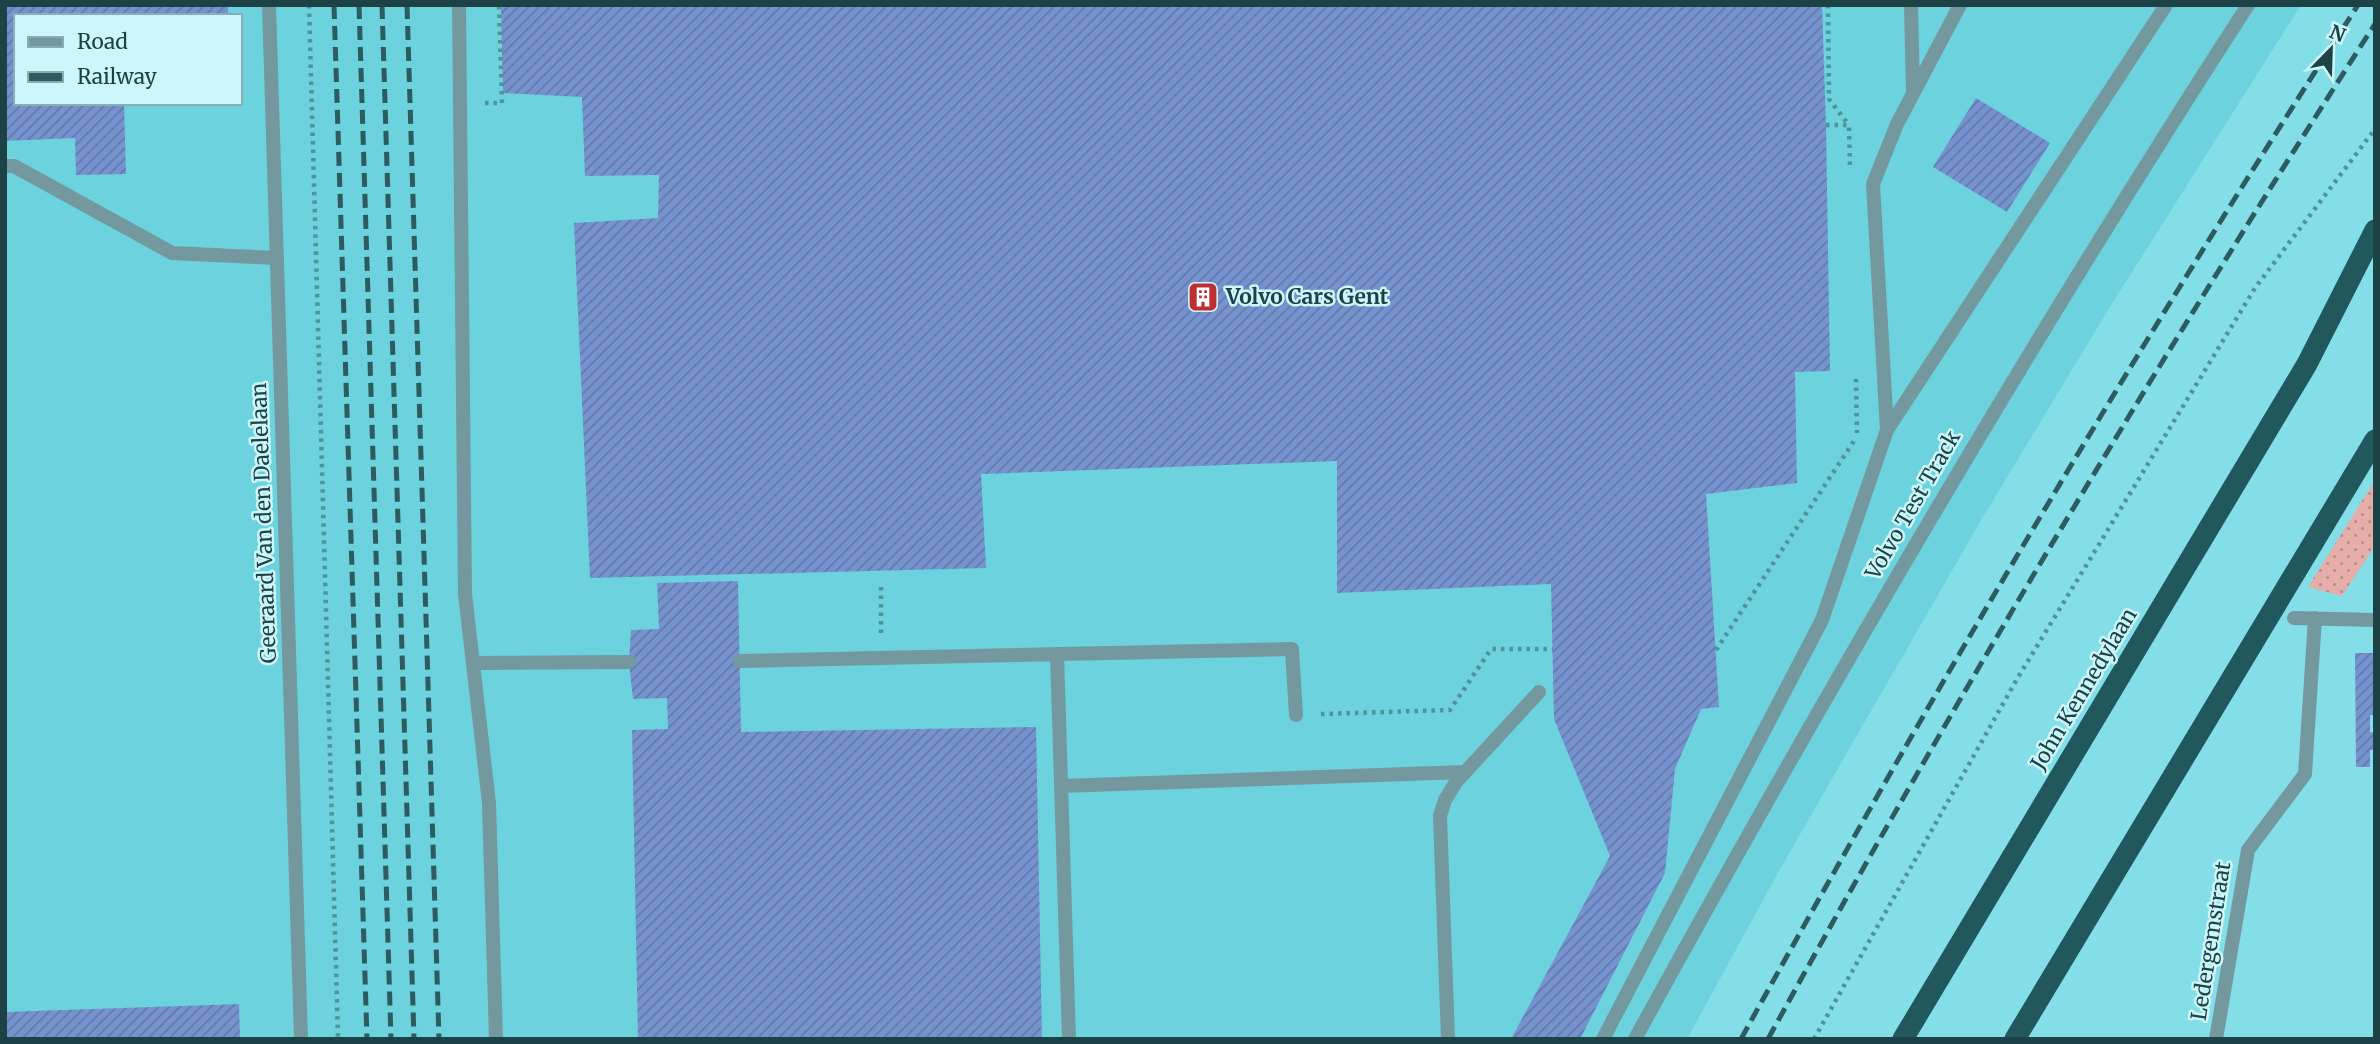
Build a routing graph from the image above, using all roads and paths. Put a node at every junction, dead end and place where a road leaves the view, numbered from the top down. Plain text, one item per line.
1 (269, 5) edge
2 (309, 5) edge
3 (459, 5) edge
4 (1828, 5) edge
5 (1910, 5) edge
6 (1960, 5) edge
7 (2166, 5) edge
8 (2248, 5) edge
9 (1913, 92) junction
10 (1826, 125) dead end
11 (1849, 125) junction
12 (2375, 129) edge
13 (5, 166) edge
14 (1850, 179) dead end
15 (2375, 230) edge
16 (277, 258) junction
17 (2375, 261) edge
18 (2307, 364) junction
19 (1856, 368) dead end
20 (1887, 430) junction
21 (2375, 440) edge
22 (2294, 618) dead end
23 (2315, 618) junction
24 (2375, 620) edge
25 (1553, 649) dead end
26 (1716, 650) dead end
27 (1056, 654) junction
28 (740, 661) dead end
29 (629, 662) dead end
30 (473, 663) junction
31 (1539, 692) dead end
32 (1296, 715) joint
33 (1465, 772) junction
34 (1061, 786) junction
35 (301, 1039) edge
36 (338, 1039) edge
37 (496, 1039) edge
38 (1069, 1039) edge
39 (1448, 1039) edge
40 (1603, 1039) edge
41 (1635, 1039) edge
42 (1814, 1039) edge
43 (1903, 1039) edge
44 (2015, 1039) edge
45 (2216, 1039) edge

1 - 16 street, Geeraard Van den Daelelaan
2 - 36 path
3 - 30 street
4 - 11 path
5 - 9 street
6 - 9 street
7 - 20 street, Volvo Test Track
8 - 41 street, Volvo Test Track
9 - 20 street
10 - 11 path
11 - 14 path
12 - 42 path
13 - 16 street
15 - 18 highway, John Kennedylaan
16 - 35 street, Geeraard Van den Daelelaan
17 - 18 highway, John Kennedylaan
18 - 43 highway, John Kennedylaan
19 - 26 path
20 - 40 street, Volvo Test Track
21 - 44 highway
22 - 23 street
23 - 24 street
23 - 45 street, Ledergemstraat
25 - 32 path
27 - 28 street
27 - 32 street
27 - 34 street
29 - 30 street
30 - 37 street
31 - 33 street
33 - 34 street
33 - 39 street
34 - 38 street

